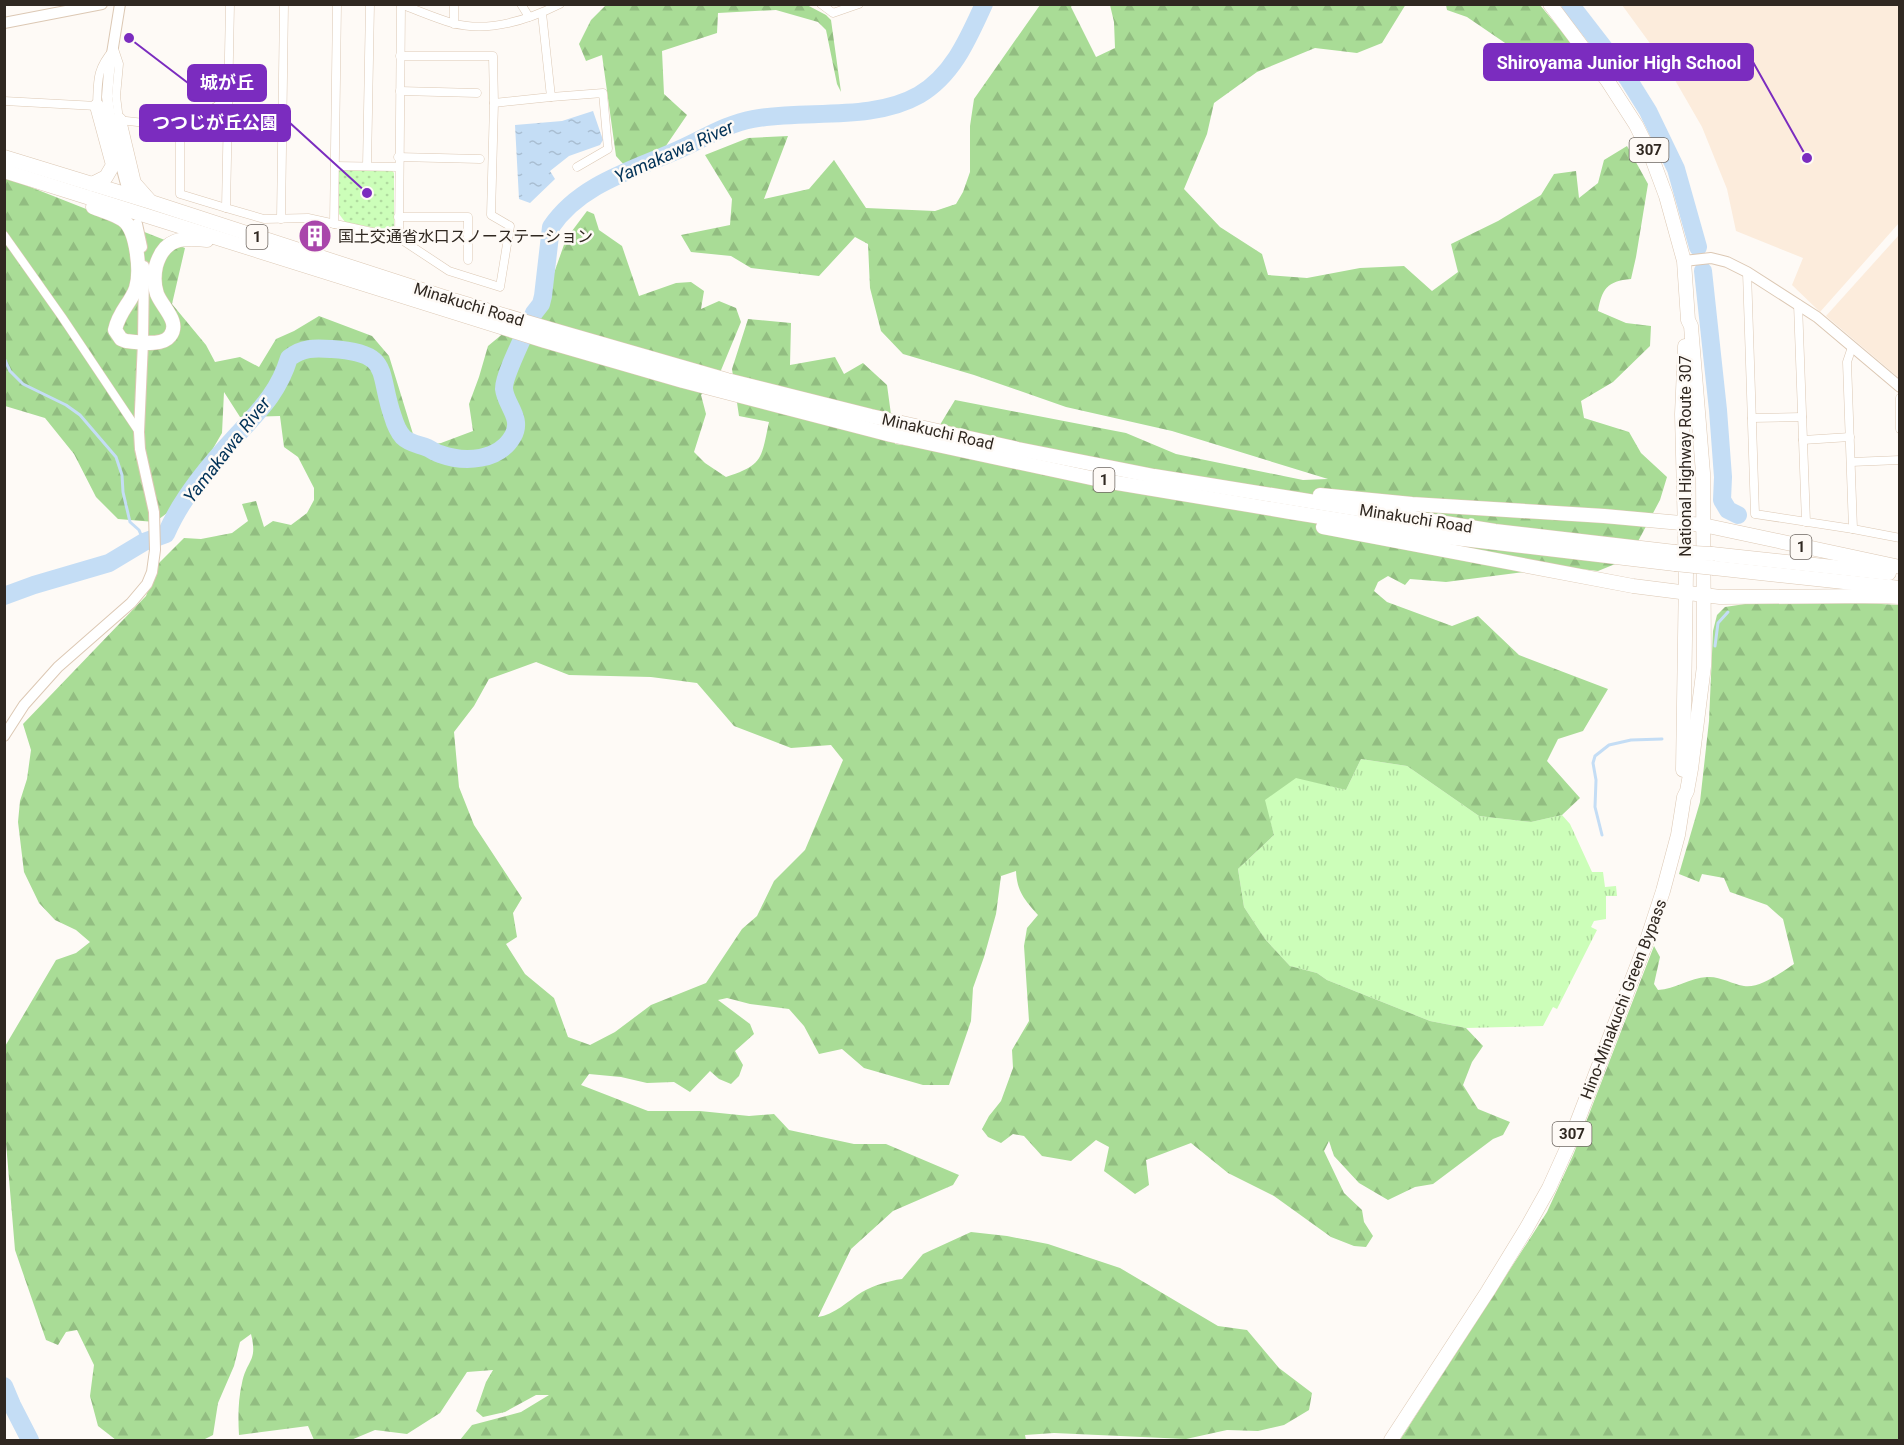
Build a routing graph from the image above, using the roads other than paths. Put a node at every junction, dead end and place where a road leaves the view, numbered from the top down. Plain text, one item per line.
1 (102, 4) edge
2 (120, 4) edge
3 (230, 4) edge
4 (284, 4) edge
5 (337, 4) edge
6 (370, 4) edge
7 (454, 4) edge
8 (521, 4) edge
9 (560, 4) edge
10 (821, 4) edge
11 (859, 4) edge
12 (401, 5) edge
13 (1553, 6) edge
14 (69, 7) edge
15 (542, 14) junction
16 (529, 17) junction
17 (4, 23) edge
18 (454, 24) junction
19 (114, 49) junction
20 (400, 56) junction
21 (400, 91) junction
22 (477, 93) dead end
23 (229, 97) junction
24 (551, 97) junction
25 (4, 100) edge
26 (494, 103) junction
27 (97, 106) junction
28 (119, 120) junction
29 (180, 122) junction
30 (4, 157) edge
31 (398, 157) junction
32 (480, 159) dead end
33 (335, 166) junction
34 (367, 166) junction
35 (398, 167) junction
36 (577, 167) dead end
37 (4, 171) edge
38 (92, 184) junction
39 (58, 188) junction
40 (127, 188) dead end
41 (151, 202) junction
42 (226, 208) junction
43 (398, 217) junction
44 (281, 219) junction
45 (137, 224) dead end
46 (334, 224) junction
47 (4, 235) edge
48 (399, 237) junction
49 (224, 239) junction
50 (468, 260) dead end
51 (1684, 261) junction
52 (1747, 272) junction
53 (1798, 304) junction
54 (1688, 320) junction
55 (506, 322) junction
56 (547, 335) junction
57 (143, 342) junction
58 (1852, 347) junction
59 (1899, 387) edge
60 (1899, 398) edge
61 (1802, 417) junction
62 (1752, 418) junction
63 (1899, 429) edge
64 (139, 432) junction
65 (1850, 437) junction
66 (1803, 440) junction
67 (1899, 460) edge
68 (1851, 462) junction
69 (1255, 493) junction
70 (1290, 513) junction
71 (1806, 522) junction
72 (1684, 523) junction
73 (1703, 525) junction
74 (1853, 529) junction
75 (1899, 538) edge
76 (1675, 558) junction
77 (1713, 561) junction
78 (1899, 567) edge
79 (1899, 574) edge
80 (1899, 588) edge
81 (1685, 593) junction
82 (1703, 595) junction
83 (1736, 597) junction
84 (1899, 597) edge
85 (1704, 626) junction
86 (4, 736) edge
87 (1684, 796) junction
88 (1391, 1440) edge

1 - 14 street
2 - 19 street
3 - 23 street
4 - 44 street
5 - 33 street
6 - 34 street
7 - 18 street
8 - 16 street
9 - 15 street
10 - 11 street
12 - 18 street
12 - 20 street
13 - 51 highway, National Highway Route 307 / 307
14 - 17 street
15 - 16 street
15 - 24 street
16 - 18 street
19 - 27 street
19 - 28 street
19 - 40 street
20 - 21 street
20 - 26 street
21 - 22 street
21 - 31 street
23 - 29 street
23 - 42 street
24 - 26 street
24 - 36 street
25 - 27 street
26 - 48 street
27 - 38 highway
28 - 29 street
28 - 41 highway
29 - 42 street
30 - 38 highway, Minakuchi Road / 1
31 - 32 street
31 - 35 street
33 - 34 street
33 - 46 street
34 - 35 street
35 - 43 street
37 - 39 highway, Minakuchi Road / 1
38 - 41 highway, Minakuchi Road / 1
39 - 49 highway, Minakuchi Road / 1
39 - 57 highway
41 - 55 highway, Minakuchi Road / 1
42 - 44 street
43 - 48 street
43 - 50 street
44 - 46 street
45 - 57 street
46 - 48 street
47 - 64 street
49 - 55 highway, Minakuchi Road / 1
49 - 57 highway
51 - 52 street
51 - 54 highway, National Highway Route 307 / 307
52 - 53 street
52 - 62 street
53 - 58 street
53 - 61 street
54 - 72 highway, National Highway Route 307 / 307
54 - 73 highway, National Highway Route 307 / 307
55 - 56 highway, Minakuchi Road / 1
56 - 69 highway, Minakuchi Road / 1
56 - 70 highway, Minakuchi Road / 1
57 - 64 street
58 - 59 street
58 - 65 street
60 - 63 street
61 - 62 street
61 - 66 street
62 - 71 street
64 - 86 street
65 - 66 street
65 - 68 street
66 - 71 street
67 - 68 street
68 - 74 street
69 - 72 highway, 1
69 - 76 highway, Minakuchi Road / 1
70 - 76 highway, Minakuchi Road / 1
70 - 81 highway, 1
71 - 74 street
72 - 73 highway, 1
72 - 81 highway, National Highway Route 307 / 307
73 - 78 highway, 1
73 - 82 highway, National Highway Route 307 / 307
74 - 75 street
76 - 77 highway, Minakuchi Road / 1, bridge
77 - 79 highway, Minakuchi Road / 1
77 - 80 highway, Minakuchi Road / 1
81 - 82 highway, 1
81 - 87 highway, Hino-Minakuchi Green Bypass / 307
82 - 83 highway, 1
82 - 85 highway, Hino-Minakuchi Green Bypass / 307
83 - 84 highway, 1
83 - 85 highway
85 - 87 highway, Hino-Minakuchi Green Bypass / 307
87 - 88 highway, Hino-Minakuchi Green Bypass / 307

